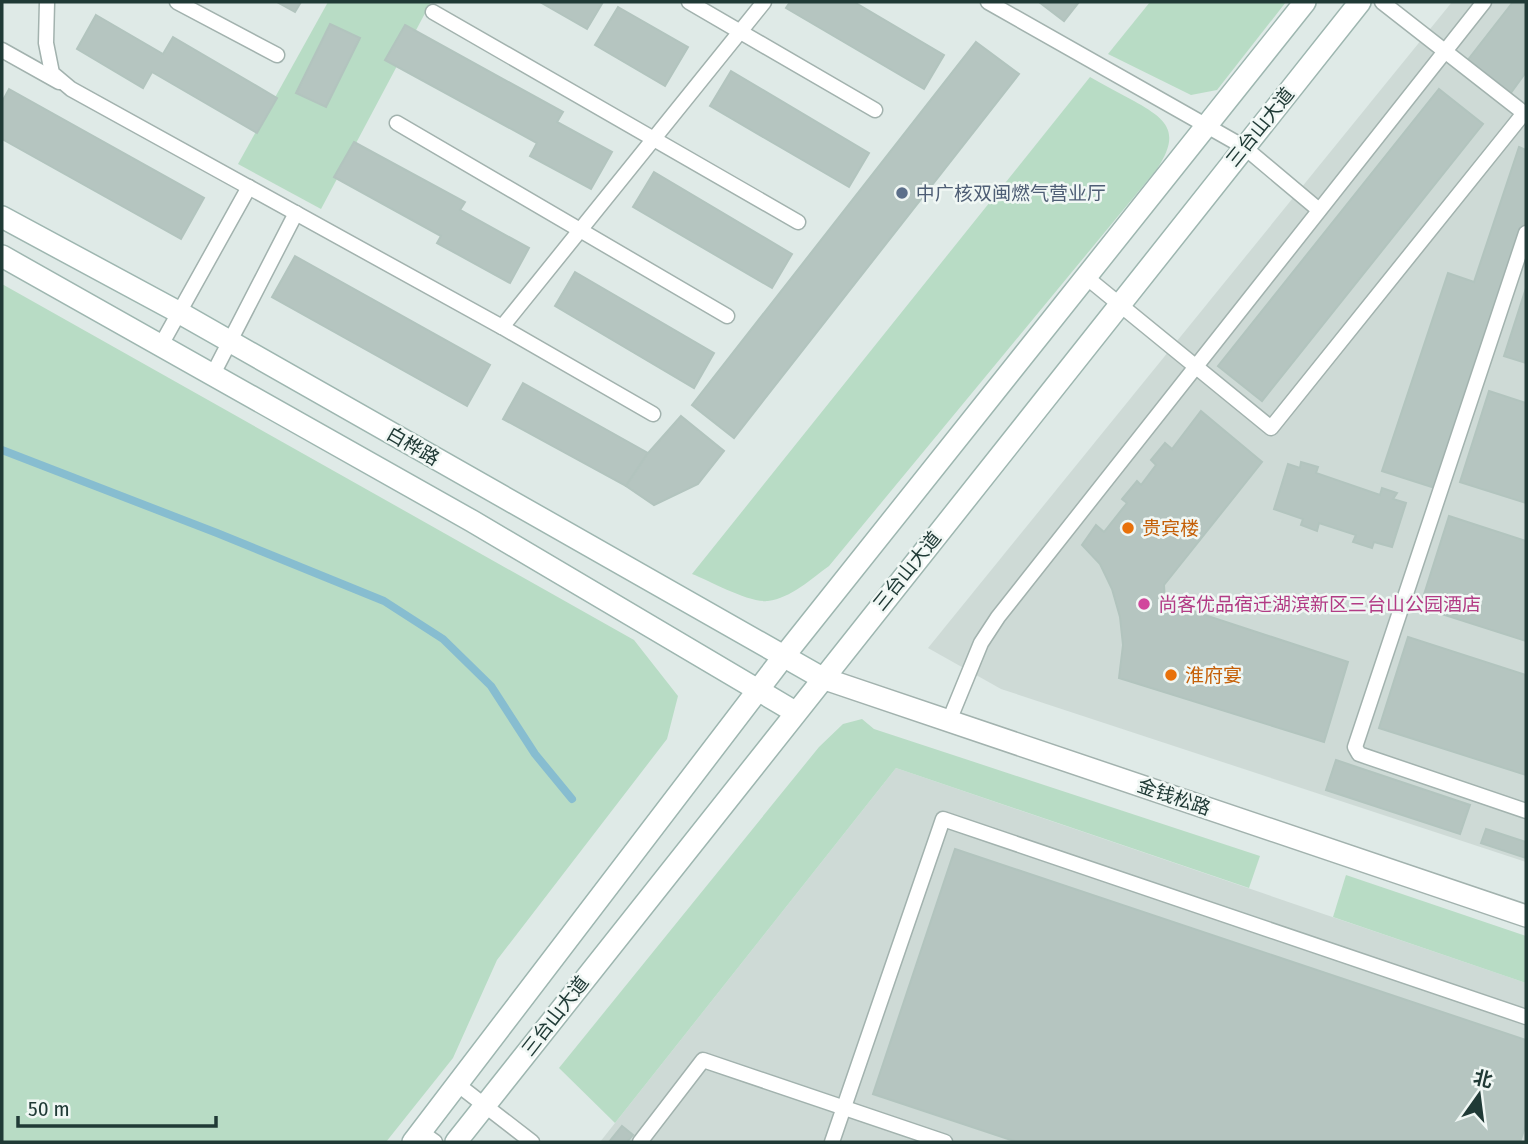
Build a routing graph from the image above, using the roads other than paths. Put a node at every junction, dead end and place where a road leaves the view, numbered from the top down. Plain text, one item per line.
1 (47, 2) edge
2 (177, 2) edge
3 (689, 2) edge
4 (764, 2) edge
5 (988, 2) edge
6 (1305, 2) edge
7 (1360, 2) edge
8 (1382, 2) edge
9 (1484, 2) edge
10 (433, 12) dead end
11 (740, 32) junction
12 (2, 50) edge
13 (1446, 50) junction
14 (277, 55) dead end
15 (71, 89) junction
16 (875, 110) dead end
17 (1525, 111) edge
18 (397, 123) dead end
19 (1207, 125) junction
20 (653, 139) junction
21 (1244, 147) junction
22 (249, 187) junction
23 (1319, 210) junction
24 (296, 213) junction
25 (2, 217) edge
26 (798, 222) dead end
27 (580, 230) junction
28 (1526, 233) edge
29 (2, 256) edge
30 (1086, 277) junction
31 (1119, 305) junction
32 (180, 313) junction
33 (727, 316) dead end
34 (502, 327) junction
35 (229, 341) junction
36 (161, 345) junction
37 (1196, 366) junction
38 (213, 374) junction
39 (653, 414) dead end
40 (784, 656) junction
41 (822, 678) junction
42 (759, 690) junction
43 (795, 712) junction
44 (949, 721) junction
45 (1526, 811) edge
46 (1526, 916) edge
47 (1526, 1017) edge
48 (457, 1084) junction
49 (485, 1106) junction
50 (844, 1108) junction
51 (423, 1139) edge
52 (456, 1142) edge
53 (532, 1142) edge
54 (640, 1142) edge
55 (832, 1142) edge
56 (945, 1142) edge

1 - 15 lane
2 - 14 lane
3 - 11 lane
4 - 11 lane
5 - 19 lane
6 - 19 main road, 三台山大道
7 - 21 main road, 三台山大道
8 - 13 lane
9 - 13 lane
10 - 20 lane
11 - 16 lane
11 - 20 lane
12 - 15 lane
13 - 17 lane
13 - 23 lane
15 - 22 lane
17 - 37 lane
18 - 27 lane
19 - 21 lane
19 - 30 main road, 三台山大道
20 - 26 lane
20 - 27 lane
21 - 23 lane
21 - 31 main road, 三台山大道
22 - 24 lane
22 - 32 lane
23 - 37 lane
24 - 34 lane
24 - 35 lane
25 - 32 main road, 白桦路
27 - 33 lane
27 - 34 lane
28 - 45 lane
29 - 36 main road, 白桦路
30 - 31 lane
30 - 40 main road, 三台山大道
31 - 37 lane
31 - 41 main road, 三台山大道
32 - 35 main road, 白桦路
32 - 36 lane
34 - 39 lane
35 - 38 lane
35 - 40 main road, 白桦路
36 - 38 main road, 白桦路
37 - 44 lane
38 - 42 main road, 白桦路
40 - 41 main road, 白桦路
40 - 42 main road, 三台山大道
41 - 43 main road, 三台山大道
41 - 44 main road, 金钱松路
42 - 43 main road, 白桦路
42 - 48 main road, 三台山大道
43 - 49 main road, 三台山大道
44 - 46 main road, 金钱松路
47 - 50 lane
48 - 49 lane
48 - 51 main road, 三台山大道
49 - 52 main road, 三台山大道
49 - 53 lane
50 - 54 lane
50 - 55 lane
50 - 56 lane

